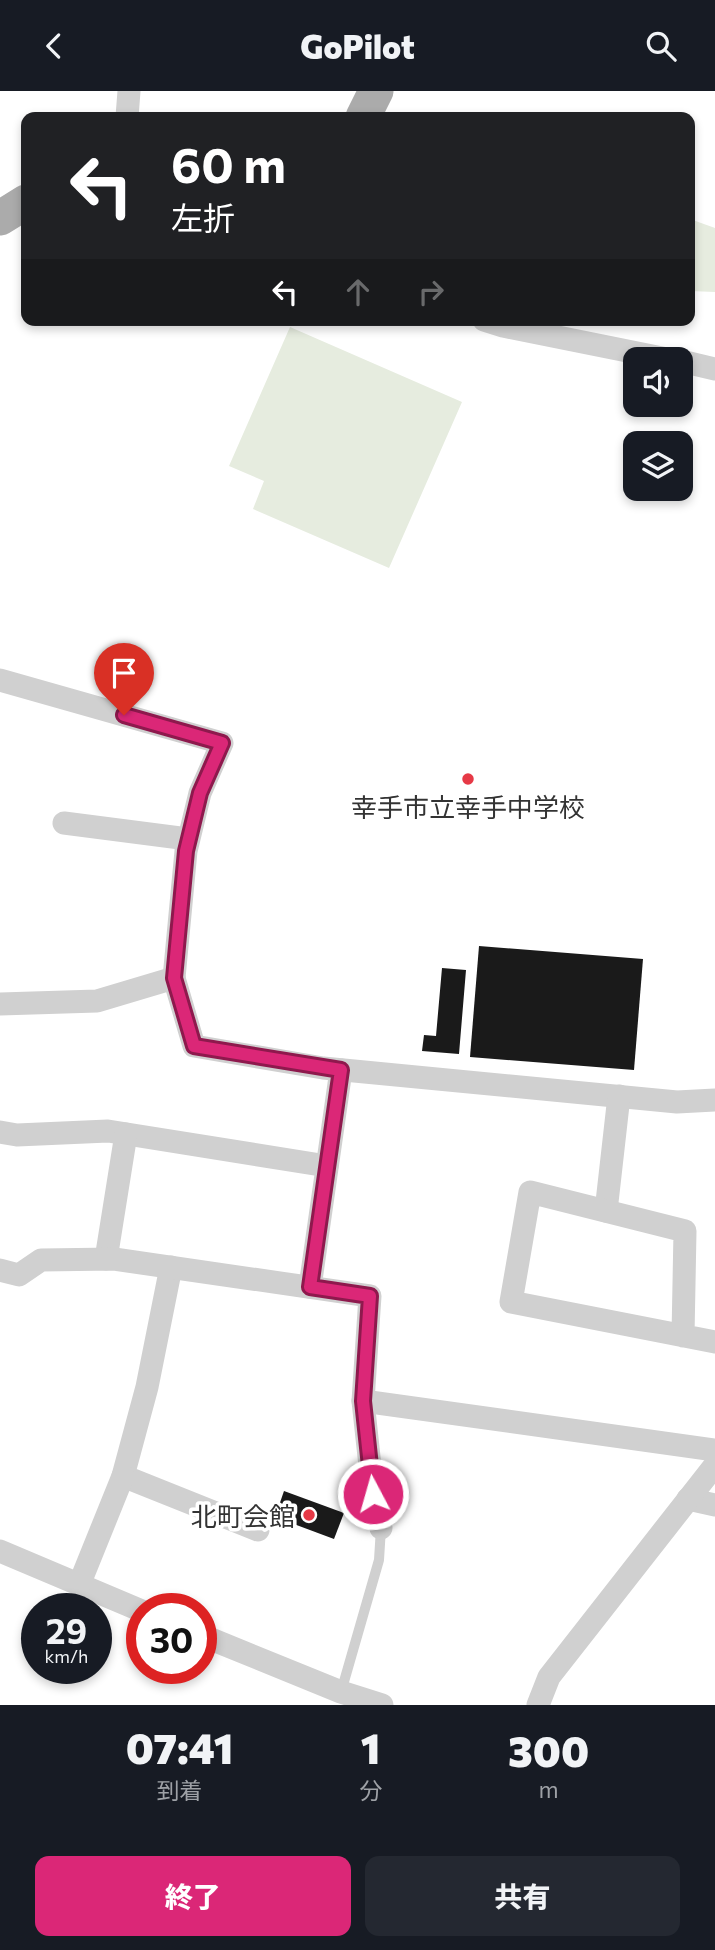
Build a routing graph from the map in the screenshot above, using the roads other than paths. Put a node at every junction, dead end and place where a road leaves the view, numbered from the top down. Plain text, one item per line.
1 (129, 91) edge
2 (376, 91) edge
3 (127, 112) edge
4 (366, 112) edge
5 (21, 205) edge
6 (0, 218) edge
7 (503, 326) edge
8 (623, 350) edge
9 (693, 364) edge
10 (715, 369) edge
11 (0, 680) edge
12 (64, 823) dead end
13 (188, 838) junction
14 (174, 978) junction
15 (0, 1004) edge
16 (341, 1070) junction
17 (619, 1096) junction
18 (715, 1100) edge
19 (0, 1132) edge
20 (126, 1134) junction
21 (327, 1166) junction
22 (606, 1211) junction
23 (106, 1259) junction
24 (171, 1267) junction
25 (0, 1270) edge
26 (310, 1287) junction
27 (683, 1336) junction
28 (715, 1342) edge
29 (363, 1401) junction
30 (715, 1450) edge
31 (715, 1465) edge
32 (123, 1476) junction
33 (688, 1499) junction
34 (715, 1505) edge
35 (381, 1528) joint
36 (258, 1530) dead end
37 (0, 1551) edge
38 (79, 1585) junction
39 (126, 1604) edge
40 (217, 1642) edge
41 (339, 1698) edge
42 (382, 1705) edge
43 (538, 1705) edge

1 - 3 street
2 - 4 main road
5 - 6 main road
7 - 8 street
9 - 10 street
11 - 13 street
12 - 13 street
13 - 14 street
14 - 15 street
14 - 16 street
16 - 17 street
16 - 21 street
17 - 18 street
17 - 22 street
19 - 20 street
20 - 21 street
20 - 23 street
21 - 26 street
22 - 27 street
22 - 27 street
23 - 24 street
23 - 25 street
24 - 26 street
24 - 32 street
26 - 29 street
27 - 28 street
29 - 30 street
29 - 35 street
31 - 33 street
32 - 36 street
32 - 38 street
33 - 34 street
33 - 43 street
35 - 41 lane
37 - 38 street
38 - 39 street
40 - 41 street
41 - 42 street

